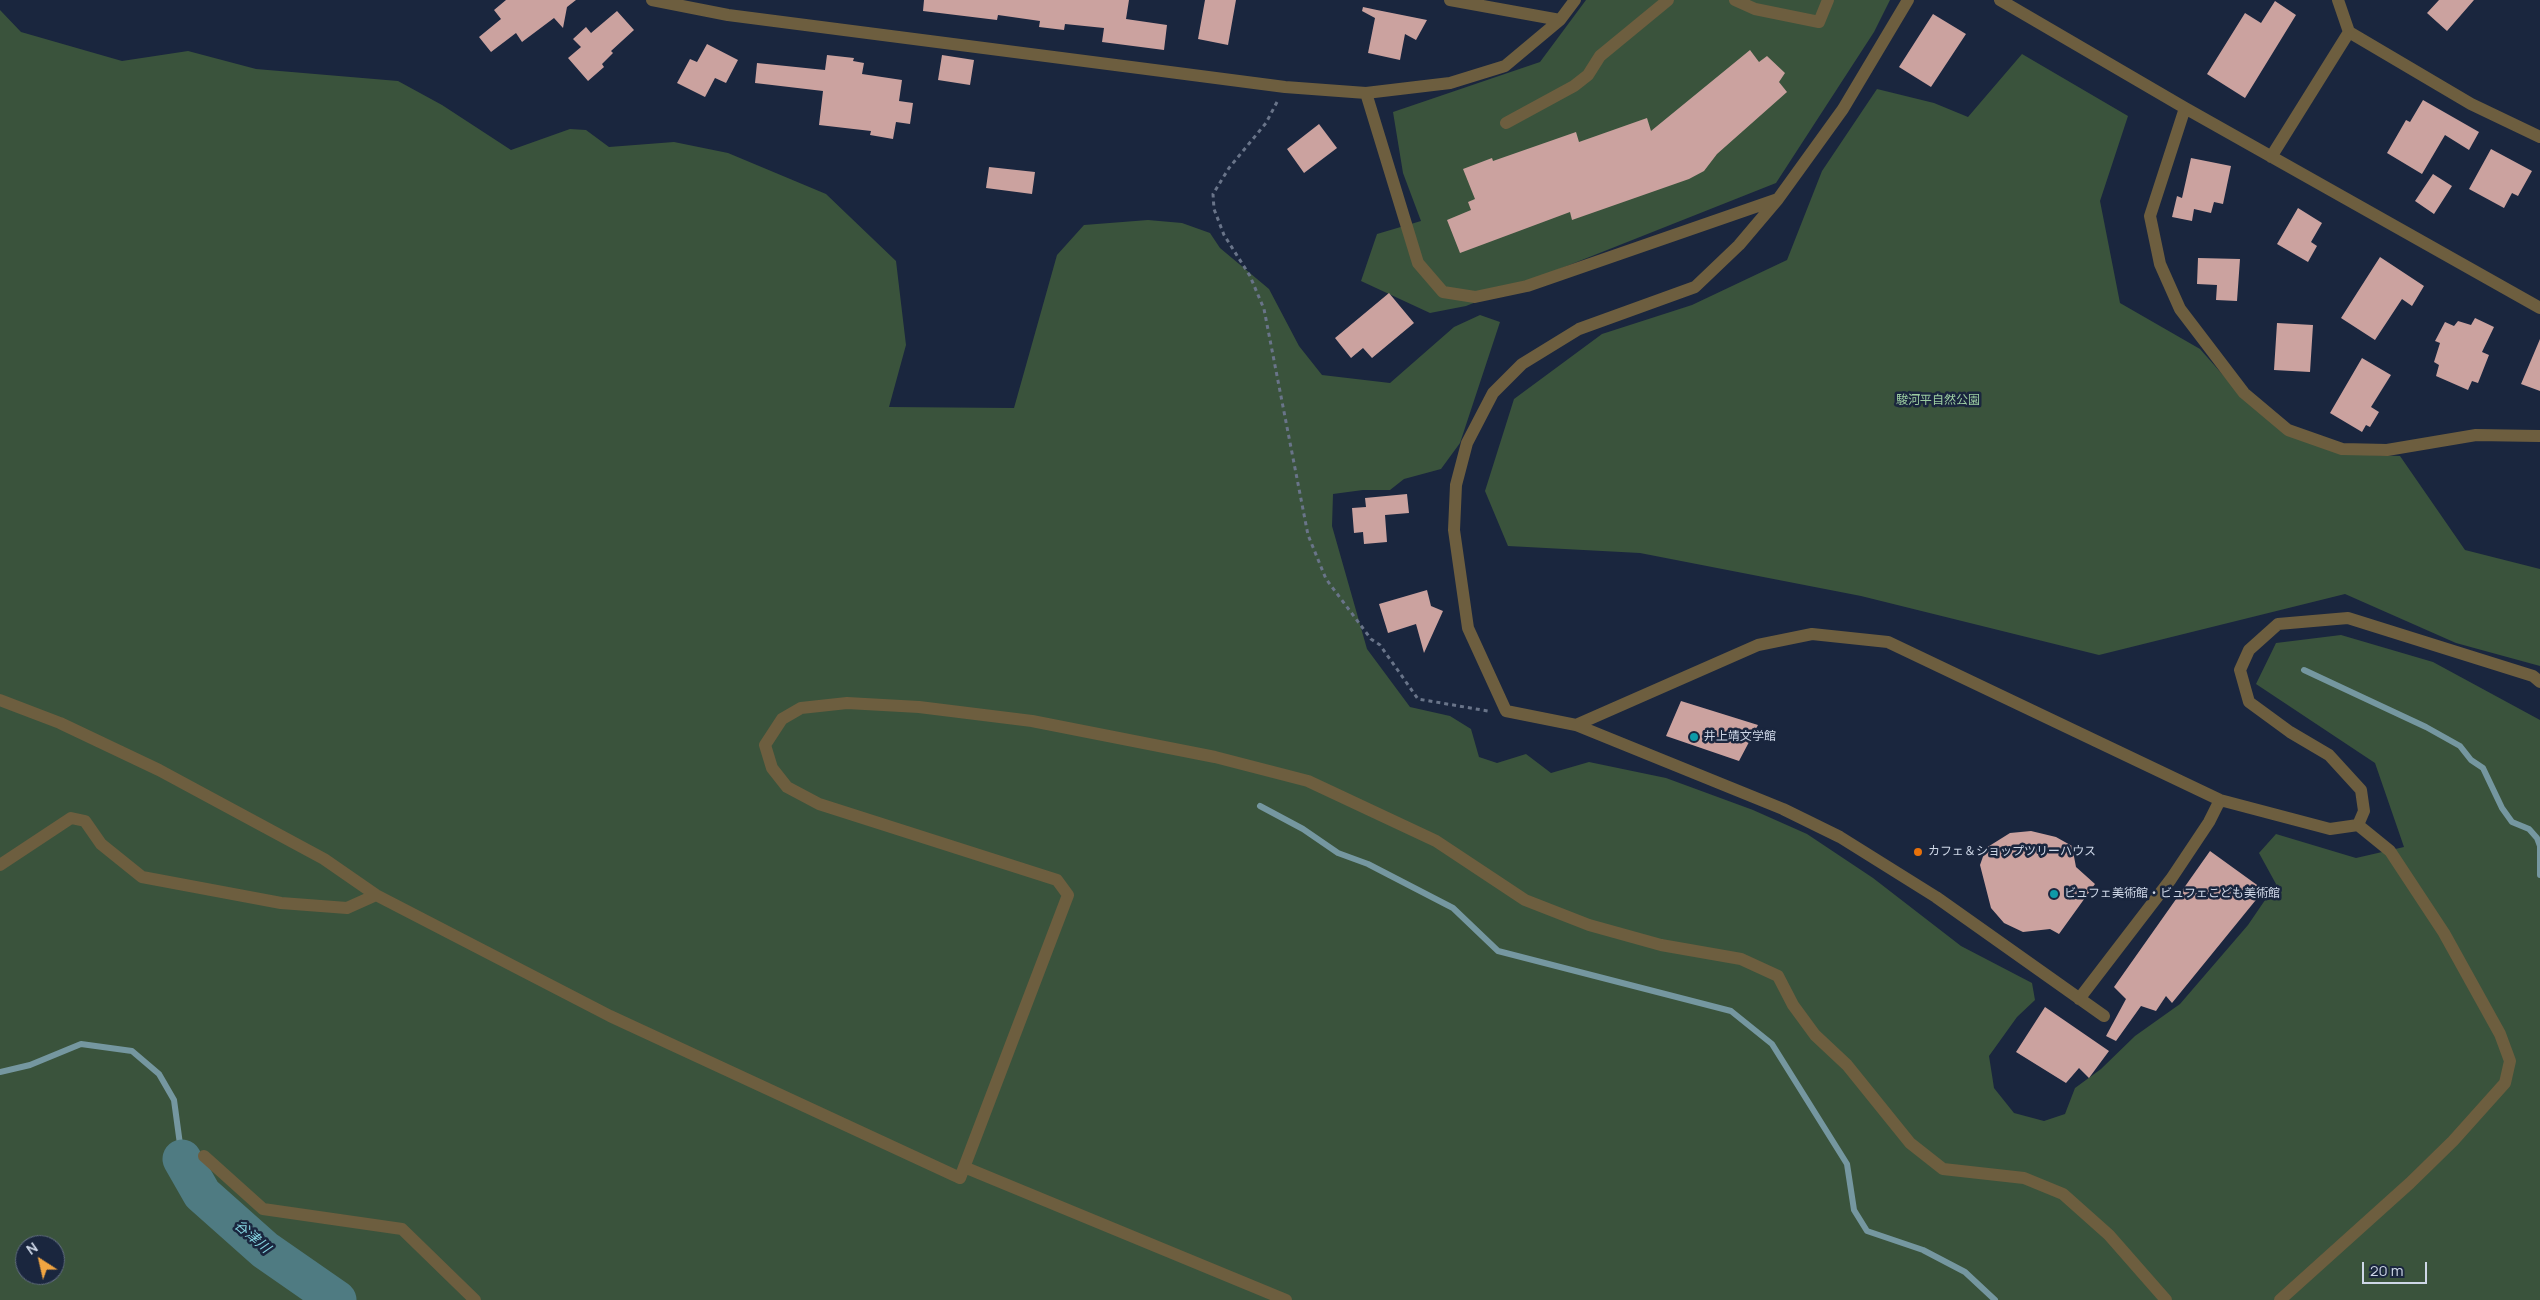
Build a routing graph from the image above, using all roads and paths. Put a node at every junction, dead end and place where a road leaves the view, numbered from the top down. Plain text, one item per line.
1 (652, 0) edge
2 (1450, 0) edge
3 (1575, 0) edge
4 (1668, 0) edge
5 (1735, 0) edge
6 (1828, 0) edge
7 (1908, 0) edge
8 (2000, 0) edge
9 (2338, 0) edge
10 (1560, 20) junction
11 (2349, 32) junction
12 (1285, 87) junction
13 (1366, 92) junction
14 (2185, 108) junction
15 (1506, 123) dead end
16 (2540, 137) edge
17 (2271, 157) junction
18 (1778, 199) junction
19 (2540, 308) edge
20 (2540, 436) edge
21 (2540, 682) edge
22 (0, 700) edge
23 (1506, 711) junction
24 (1576, 725) junction
25 (2220, 800) junction
26 (2358, 825) junction
27 (0, 865) edge
28 (376, 895) junction
29 (2079, 999) junction
30 (2104, 1016) dead end
31 (204, 1156) dead end
32 (964, 1168) junction
33 (475, 1300) edge
34 (1286, 1300) edge
35 (2166, 1300) edge
36 (2280, 1300) edge

1 - 12 street
2 - 10 street
3 - 10 street
4 - 15 street
5 - 6 street
7 - 18 street
8 - 14 street
9 - 11 street
10 - 13 street
11 - 16 street
11 - 17 street
12 - 13 street
12 - 23 path
13 - 18 street
14 - 17 street
14 - 20 street
17 - 19 street
18 - 23 street
21 - 26 street
22 - 28 street
23 - 24 street
24 - 25 street
24 - 29 street
25 - 26 street
25 - 29 street
26 - 36 street
27 - 28 street
28 - 32 street
29 - 30 street
31 - 33 street
32 - 34 street
32 - 35 street

